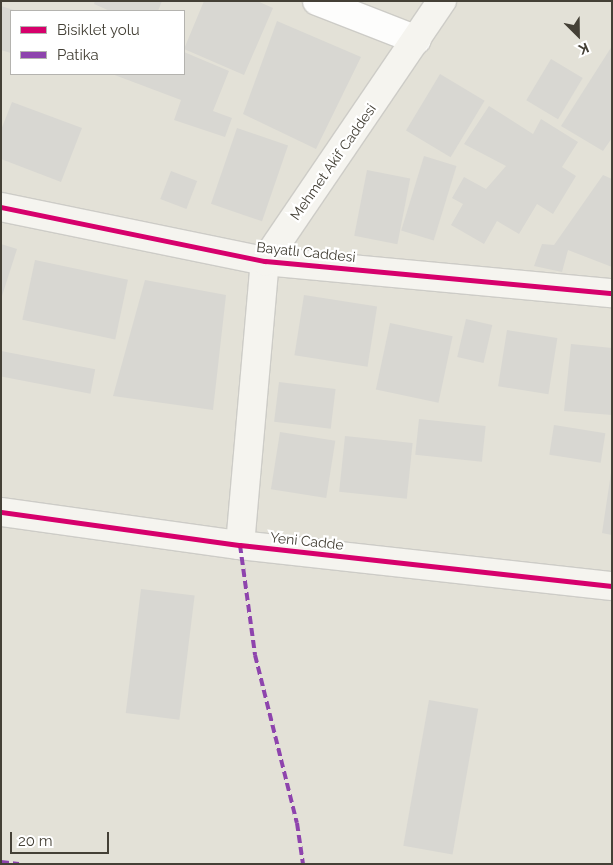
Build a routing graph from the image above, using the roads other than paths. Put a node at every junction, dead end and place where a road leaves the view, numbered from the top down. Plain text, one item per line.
1 (317, 1) edge
2 (442, 1) edge
3 (417, 40) junction
4 (1, 207) edge
5 (265, 261) junction
6 (612, 292) edge
7 (1, 512) edge
8 (240, 545) junction
9 (612, 586) edge

1 - 3 street
2 - 3 street, Mehmet Akif Caddesi
3 - 5 street, Mehmet Akif Caddesi
4 - 5 street, Bayatlı Caddesi
5 - 6 street, Bayatlı Caddesi
5 - 8 street, Mehmet Akif Caddesi
7 - 8 street, Yeni Cadde
8 - 9 street, Yeni Cadde

